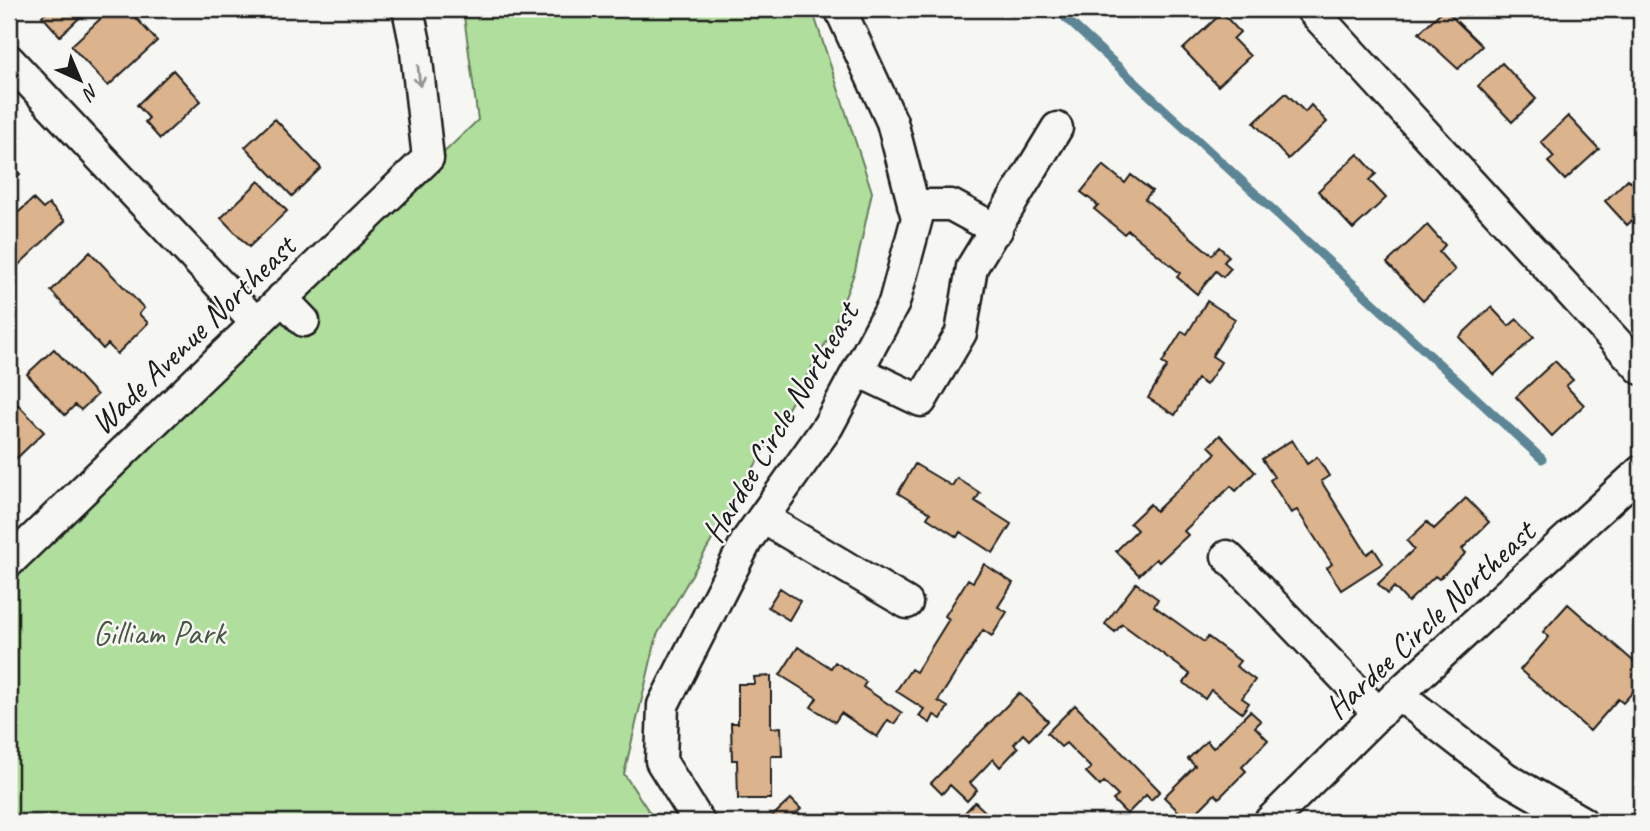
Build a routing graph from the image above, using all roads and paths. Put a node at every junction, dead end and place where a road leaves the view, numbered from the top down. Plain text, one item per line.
1 (408, 9) edge
2 (840, 9) edge
3 (1311, 9) edge
4 (9, 60) edge
5 (1057, 128) dead end
6 (914, 205) junction
7 (997, 230) junction
8 (282, 298) junction
9 (304, 321) dead end
10 (256, 323) junction
11 (1641, 369) edge
12 (858, 371) junction
13 (1641, 471) edge
14 (763, 518) junction
15 (1227, 556) dead end
16 (9, 562) edge
17 (907, 603) dead end
18 (1388, 704) junction
19 (699, 822) edge
20 (1269, 822) edge
21 (1582, 822) edge

1 -> 8 street, Wade Avenue Northeast
2 - 6 street, Hardee Circle Northeast
3 - 11 street
4 - 10 street
5 - 7 street
6 - 7 street
6 - 12 street, Hardee Circle Northeast
7 - 12 street
8 - 9 street
8 - 10 street, Wade Avenue Northeast
10 - 16 street, Wade Avenue Northeast
12 - 14 street, Hardee Circle Northeast
13 - 18 street, Hardee Circle Northeast
14 - 17 street
14 - 19 street, Hardee Circle Northeast
15 - 18 street
18 - 20 street, Hardee Circle Northeast
18 - 21 street

